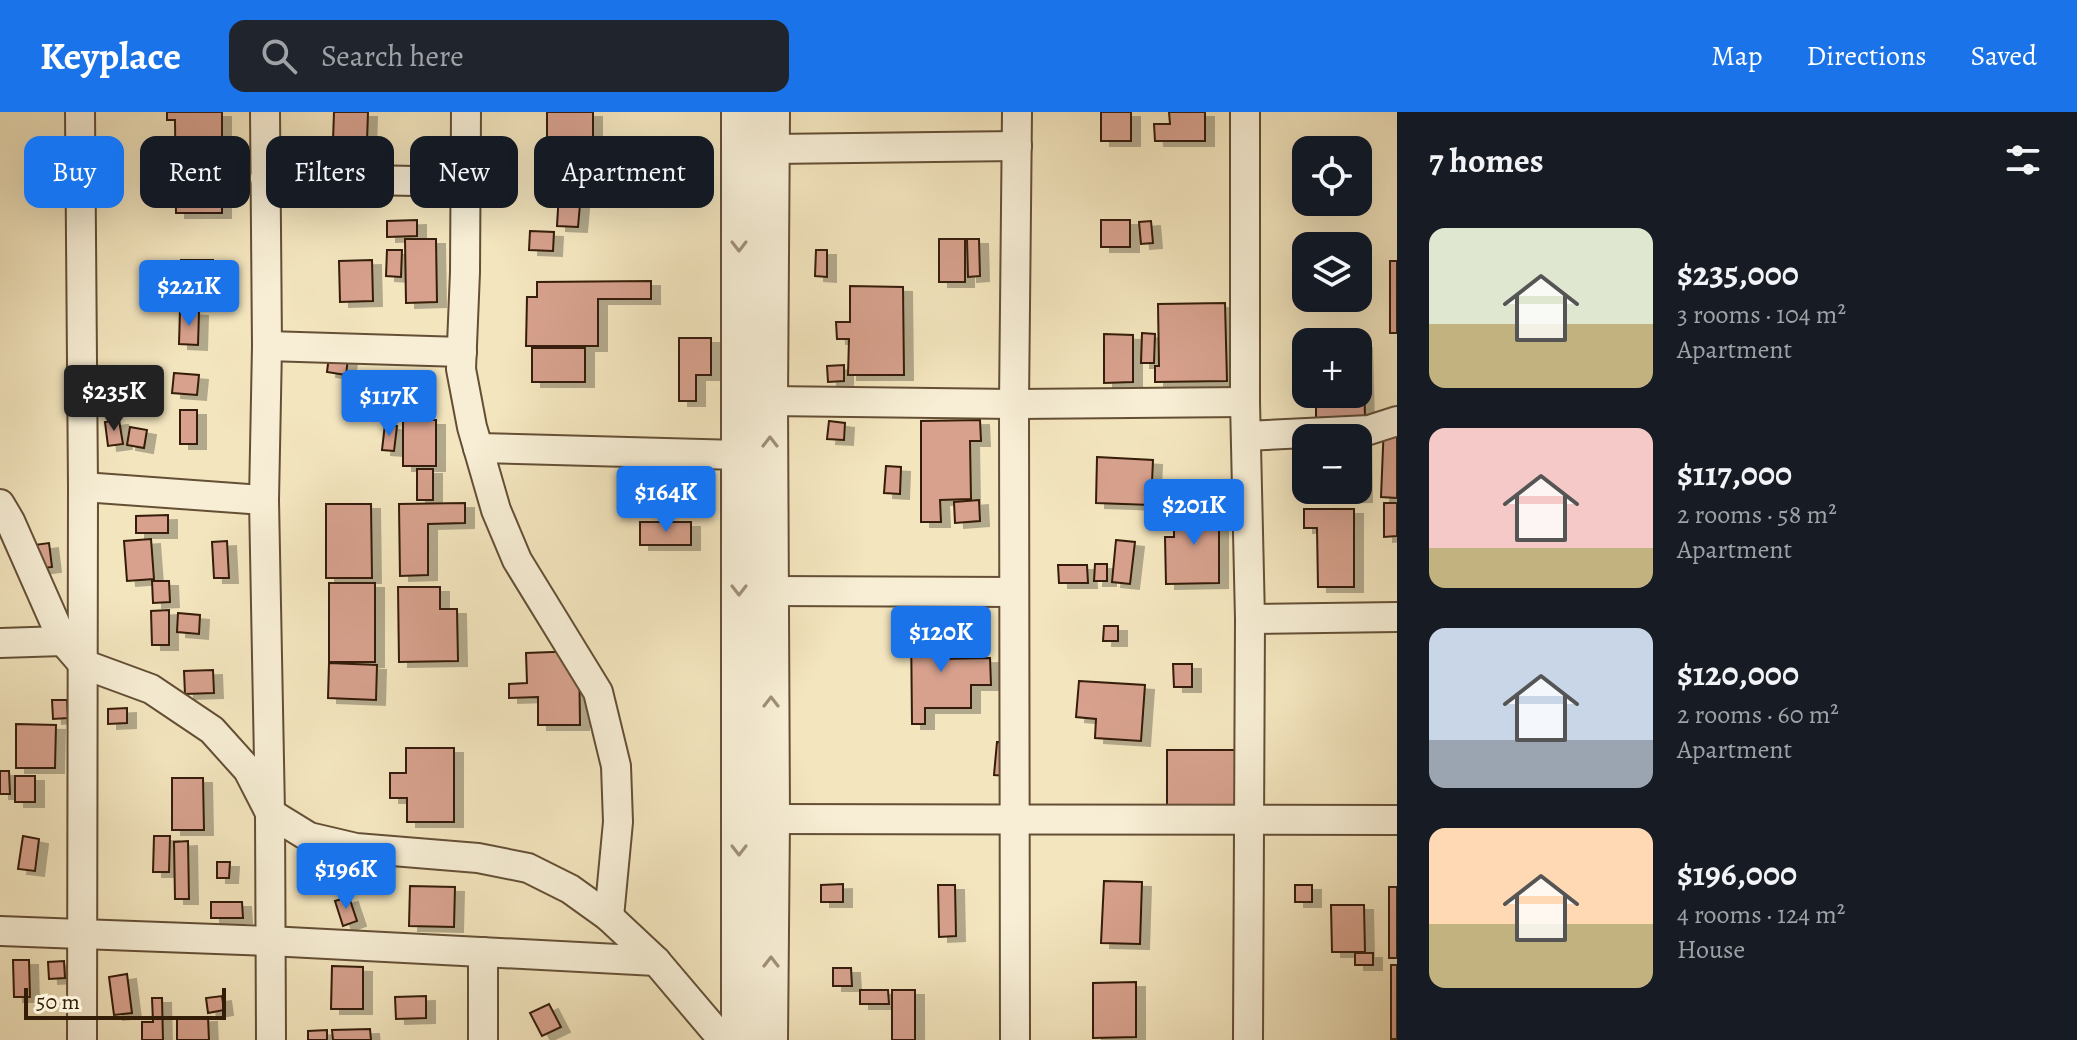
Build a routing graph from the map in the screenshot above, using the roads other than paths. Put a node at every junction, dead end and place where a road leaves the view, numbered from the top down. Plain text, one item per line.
1 (80, 112) edge
2 (265, 112) edge
3 (466, 112) edge
4 (739, 112) edge
5 (772, 112) edge
6 (1017, 112) edge
7 (1245, 112) edge
8 (466, 136) edge
9 (1017, 146) junction
10 (772, 149) junction
11 (265, 178) junction
12 (410, 181) edge
13 (466, 208) edge
14 (267, 346) junction
15 (462, 352) junction
16 (770, 401) junction
17 (1245, 402) junction
18 (1014, 404) junction
19 (1397, 421) edge
20 (1246, 436) junction
21 (478, 448) junction
22 (739, 455) junction
23 (83, 487) junction
24 (264, 500) junction
25 (0, 504) edge
26 (770, 591) junction
27 (1014, 592) junction
28 (1397, 617) edge
29 (1250, 619) junction
30 (63, 641) junction
31 (0, 643) edge
32 (83, 664) junction
33 (270, 813) junction
34 (772, 819) junction
35 (1015, 820) junction
36 (1397, 820) edge
37 (1248, 822) junction
38 (609, 917) junction
39 (0, 931) edge
40 (82, 934) junction
41 (269, 941) junction
42 (483, 952) junction
43 (656, 961) junction
44 (82, 1040) edge
45 (271, 1040) edge
46 (483, 1040) edge
47 (723, 1040) edge
48 (739, 1040) edge
49 (770, 1040) edge
50 (1015, 1040) edge
51 (1248, 1040) edge

1 - 23 street
2 - 11 street
3 - 8 street
4 -> 22 street
5 - 10 street
6 - 9 street
7 - 17 street
9 - 10 street
9 - 18 street
10 - 16 street
11 - 12 street
11 - 14 street
13 - 15 street
14 - 15 street
14 - 24 street
15 - 21 street
16 - 18 street
26 -> 16 street
17 - 18 street
17 - 20 street
18 - 27 street
19 - 20 street
20 - 29 street
21 - 22 street
21 - 38 street
22 -> 48 street
23 - 24 street
23 - 32 street
24 - 33 street
25 - 30 street
26 - 27 street
34 -> 26 street
27 - 35 street
28 - 29 street
29 - 37 street
30 - 31 street
30 - 32 street
32 - 33 street
32 - 40 street
33 - 38 street
33 - 41 street
34 - 35 street
49 -> 34 street
35 - 37 street
35 - 50 street
36 - 37 street
37 - 51 street
38 - 43 street
39 - 40 street
40 - 41 street
40 - 44 street
41 - 42 street
41 - 45 street
42 - 43 street
42 - 46 street
43 - 47 street

